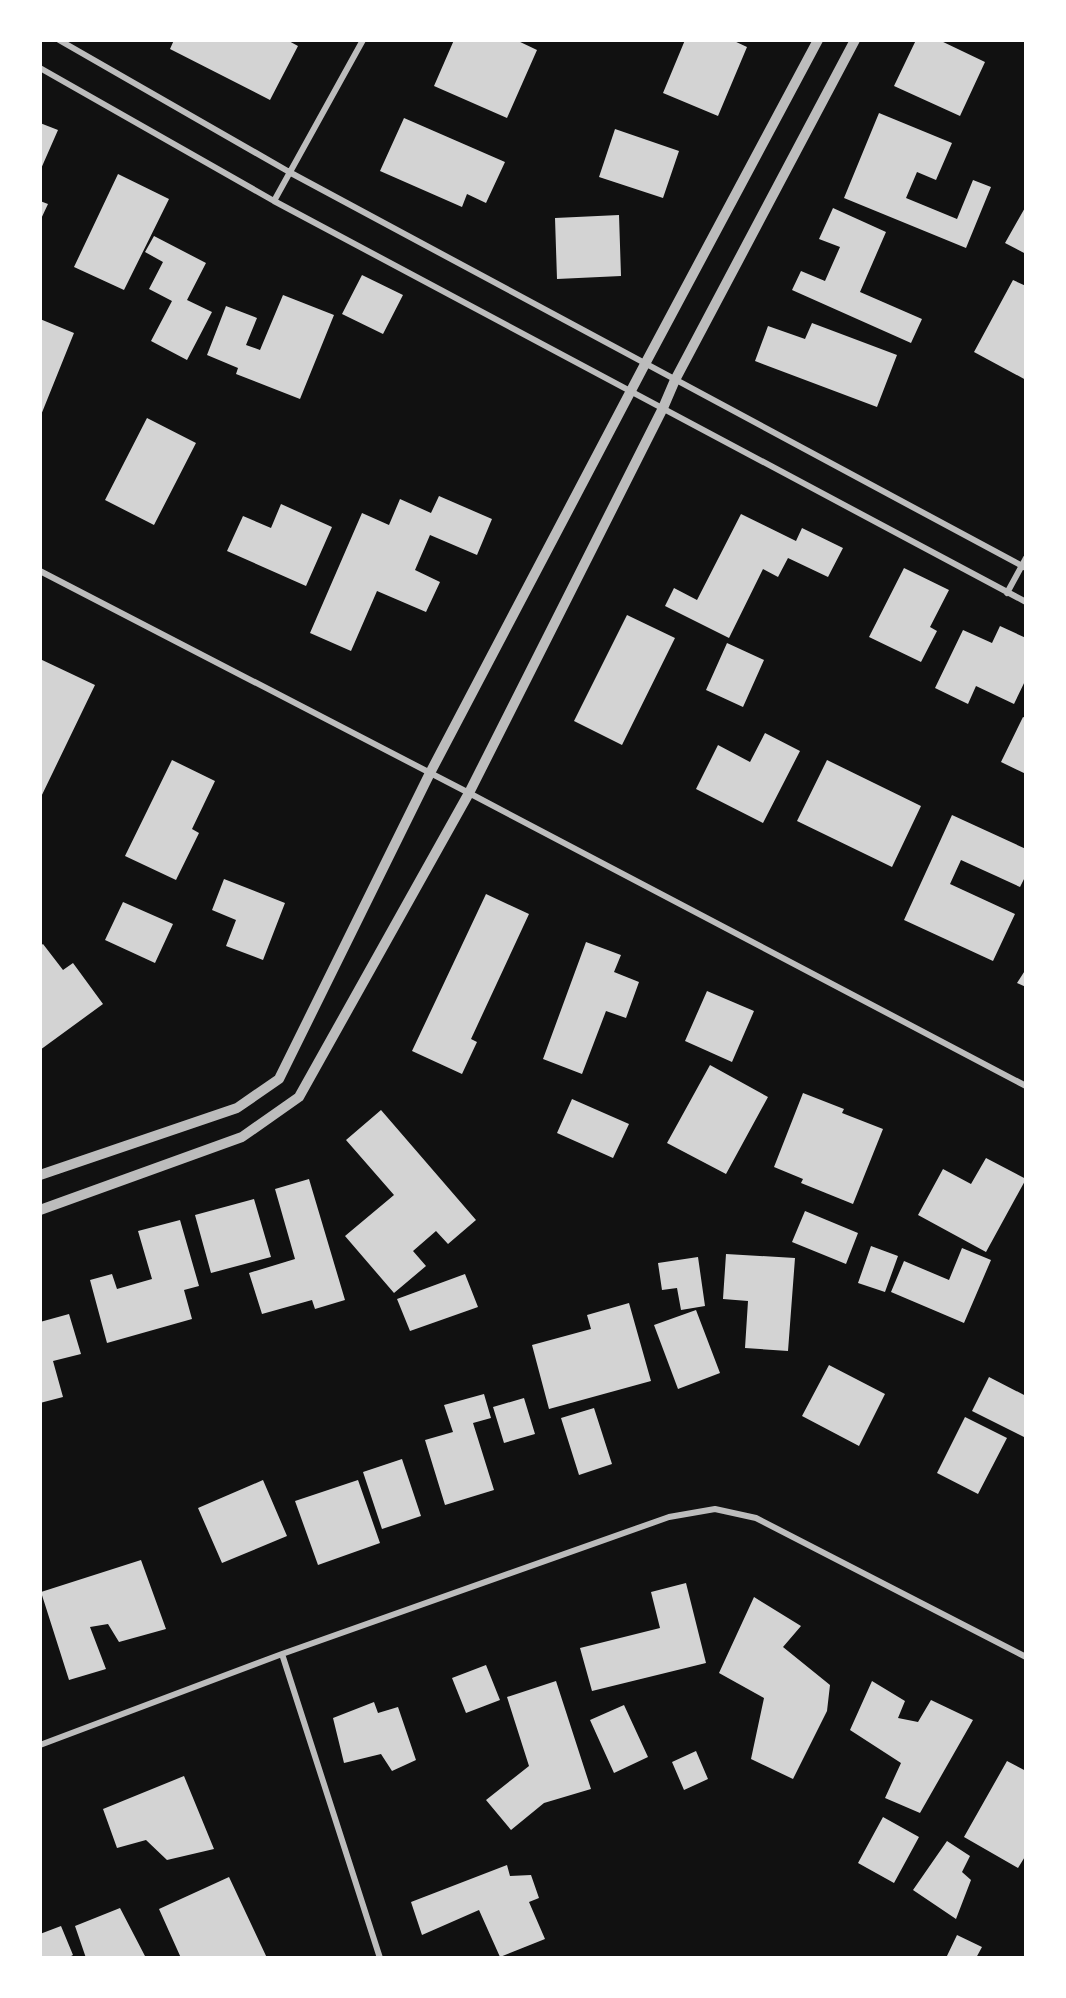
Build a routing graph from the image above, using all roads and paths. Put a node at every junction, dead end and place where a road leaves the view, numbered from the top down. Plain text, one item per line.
1 (59, 40) edge
2 (363, 40) edge
3 (818, 40) edge
4 (855, 40) edge
5 (40, 68) edge
6 (291, 173) junction
7 (274, 201) junction
8 (645, 364) junction
9 (675, 380) junction
10 (631, 391) junction
11 (663, 408) junction
12 (1026, 558) edge
13 (1024, 567) edge
14 (40, 571) edge
15 (1007, 593) junction
16 (1026, 602) edge
17 (430, 773) junction
18 (469, 793) junction
19 (1026, 1086) edge
20 (40, 1175) edge
21 (40, 1210) edge
22 (282, 1654) junction
23 (1026, 1657) edge
24 (40, 1745) edge
25 (380, 1958) edge

1 - 6 street
2 - 6 street
3 - 8 street
4 - 9 street
5 - 7 street
6 - 7 street
6 - 8 street
7 - 10 street
8 - 9 street
8 - 10 street
9 - 11 street
9 - 13 street
10 - 11 street
10 - 17 street
11 - 15 street
11 - 18 street
12 - 13 street
13 - 15 street
14 - 17 street
15 - 16 street
17 - 18 street
17 - 20 street
18 - 19 street
18 - 21 street
22 - 23 street
22 - 24 street
22 - 25 street

